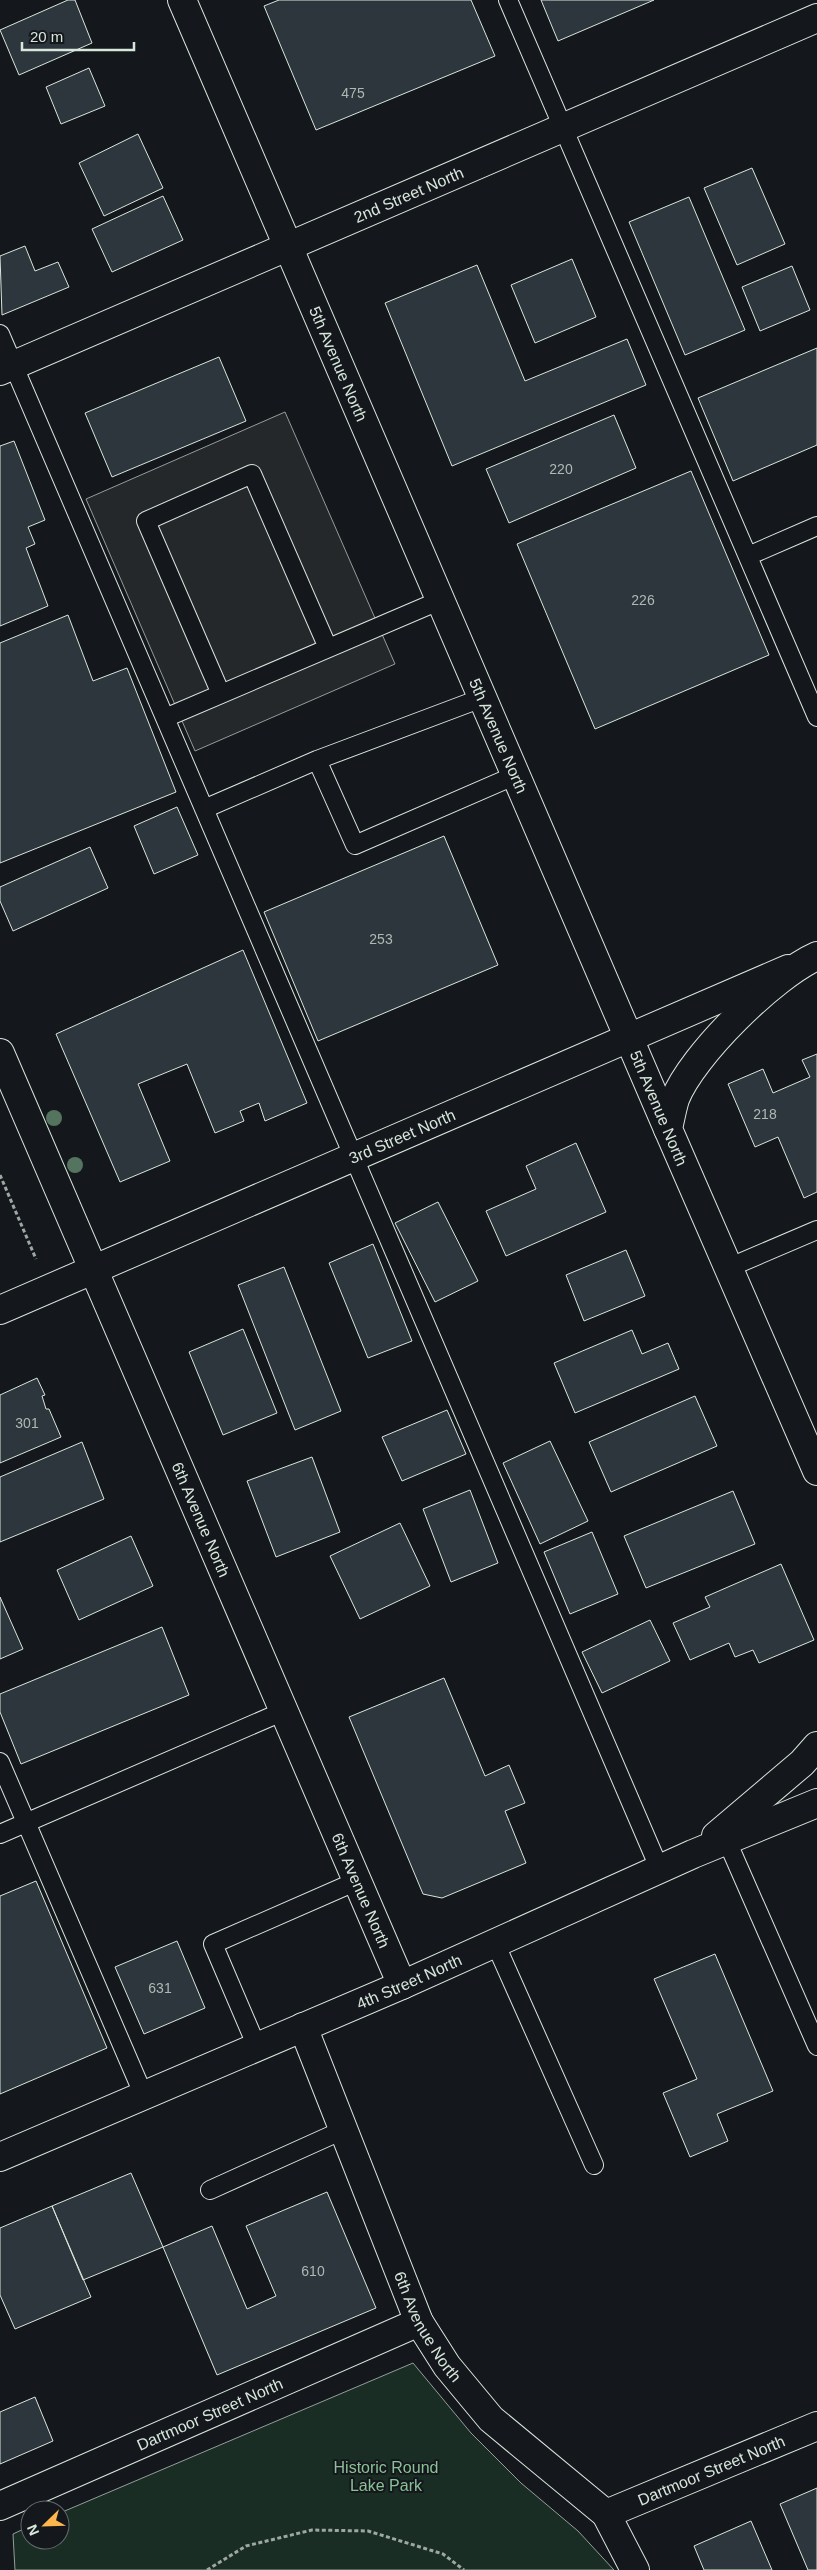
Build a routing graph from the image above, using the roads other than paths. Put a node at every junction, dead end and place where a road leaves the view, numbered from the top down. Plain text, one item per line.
1 (182, 0) edge
2 (508, 0) edge
3 (817, 18) edge
4 (563, 128) junction
5 (288, 246) junction
6 (0, 334) edge
7 (7, 368) edge
8 (817, 526) edge
9 (748, 556) junction
10 (441, 600) junction
11 (328, 648) junction
12 (221, 694) junction
13 (482, 698) junction
14 (817, 717) edge
15 (165, 718) junction
16 (316, 760) junction
17 (516, 775) junction
18 (204, 809) junction
19 (810, 959) edge
20 (629, 1039) junction
21 (0, 1053) edge
22 (668, 1130) junction
23 (354, 1157) junction
24 (817, 1230) edge
25 (728, 1268) junction
26 (93, 1270) junction
27 (0, 1310) edge
28 (817, 1471) edge
29 (284, 1712) junction
30 (817, 1746) edge
31 (0, 1762) edge
32 (817, 1803) edge
33 (26, 1823) junction
34 (0, 1834) edge
35 (727, 1841) junction
36 (693, 1854) junction
37 (660, 1870) junction
38 (357, 1881) junction
39 (495, 1943) junction
40 (402, 1985) junction
41 (303, 2027) junction
42 (817, 2046) edge
43 (257, 2047) junction
44 (144, 2096) junction
45 (343, 2130) junction
46 (0, 2157) edge
47 (594, 2165) dead end
48 (210, 2190) dead end
49 (419, 2322) junction
50 (817, 2426) edge
51 (0, 2506) edge
52 (606, 2514) junction
53 (635, 2570) edge

1 - 5 street, 5th Avenue North
2 - 4 lane
3 - 4 street, 2nd Street North
4 - 5 street, 2nd Street North
4 - 9 lane
5 - 7 street, 2nd Street North
5 - 10 street, 5th Avenue North
6 - 7 lane
7 - 15 lane
8 - 9 lane
9 - 14 lane
10 - 11 lane
10 - 13 street, 5th Avenue North
11 - 12 lane
11 - 12 lane
12 - 15 lane
13 - 16 lane
13 - 17 street, 5th Avenue North
15 - 18 lane
16 - 17 lane
16 - 18 lane
17 - 20 street, 5th Avenue North
18 - 23 lane
19 - 20 street, 3rd Street North
19 - 22 street, 3rd Street North
20 - 22 street, 5th Avenue North
20 - 23 street, 3rd Street North
21 - 26 street, 6th Avenue North
22 - 25 street, 5th Avenue North
23 - 26 street, 3rd Street North
23 - 37 lane
24 - 25 lane
25 - 28 street, 5th Avenue North
26 - 27 street, 3rd Street North
26 - 29 street, 6th Avenue North
29 - 33 lane
29 - 38 street, 6th Avenue North
30 - 36 street
31 - 33 lane
32 - 35 street, 4th Street North
33 - 34 lane
33 - 44 lane
35 - 36 street, 4th Street North
35 - 42 lane
36 - 37 street, 4th Street North
37 - 39 street, 4th Street North
38 - 40 street, 6th Avenue North
38 - 43 lane
39 - 40 street, 4th Street North
39 - 47 lane
40 - 41 street, 4th Street North
41 - 43 street, 4th Street North
41 - 45 street, 6th Avenue North
43 - 44 street, 4th Street North
44 - 46 street, 4th Street North
45 - 48 lane
45 - 49 street, 6th Avenue North
49 - 51 street, Dartmoor Street North
49 - 52 street, 6th Avenue North
50 - 52 street, Dartmoor Street North
52 - 53 street, 6th Avenue North

